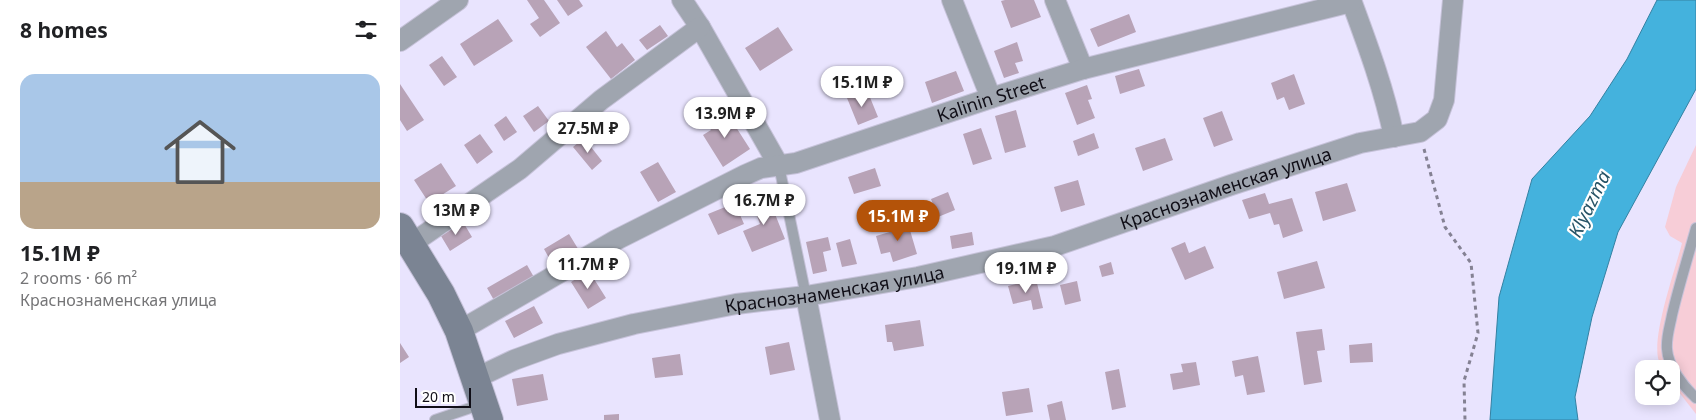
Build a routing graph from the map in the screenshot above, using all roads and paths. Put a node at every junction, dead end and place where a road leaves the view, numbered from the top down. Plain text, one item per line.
1 (458, 0) edge
2 (682, 0) edge
3 (952, 0) edge
4 (1055, 0) edge
5 (1453, 0) edge
6 (1351, 1) edge
7 (700, 27) junction
8 (400, 40) edge
9 (1083, 69) junction
10 (991, 98) junction
11 (1420, 132) junction
12 (1394, 137) junction
13 (779, 166) junction
14 (1696, 228) edge
15 (406, 235) edge
16 (806, 296) junction
17 (459, 331) junction
18 (1696, 398) edge
19 (483, 401) edge
20 (435, 420) edge
21 (830, 420) edge
22 (1465, 420) edge

1 - 8 street
2 - 7 street
3 - 10 street
4 - 9 street
5 - 11 street
6 - 9 street, Kalinin Street
6 - 12 street
7 - 13 street
7 - 15 street
9 - 10 street, Kalinin Street
10 - 13 street, Kalinin Street
11 - 12 street, Краснознаменская улица
11 - 22 path
12 - 16 street, Краснознаменская улица
13 - 16 lane
13 - 17 street, Kalinin Street
14 - 18 lane
15 - 17 main road
16 - 19 street, Краснознаменская улица
16 - 21 street
17 - 19 main road
19 - 20 lane

